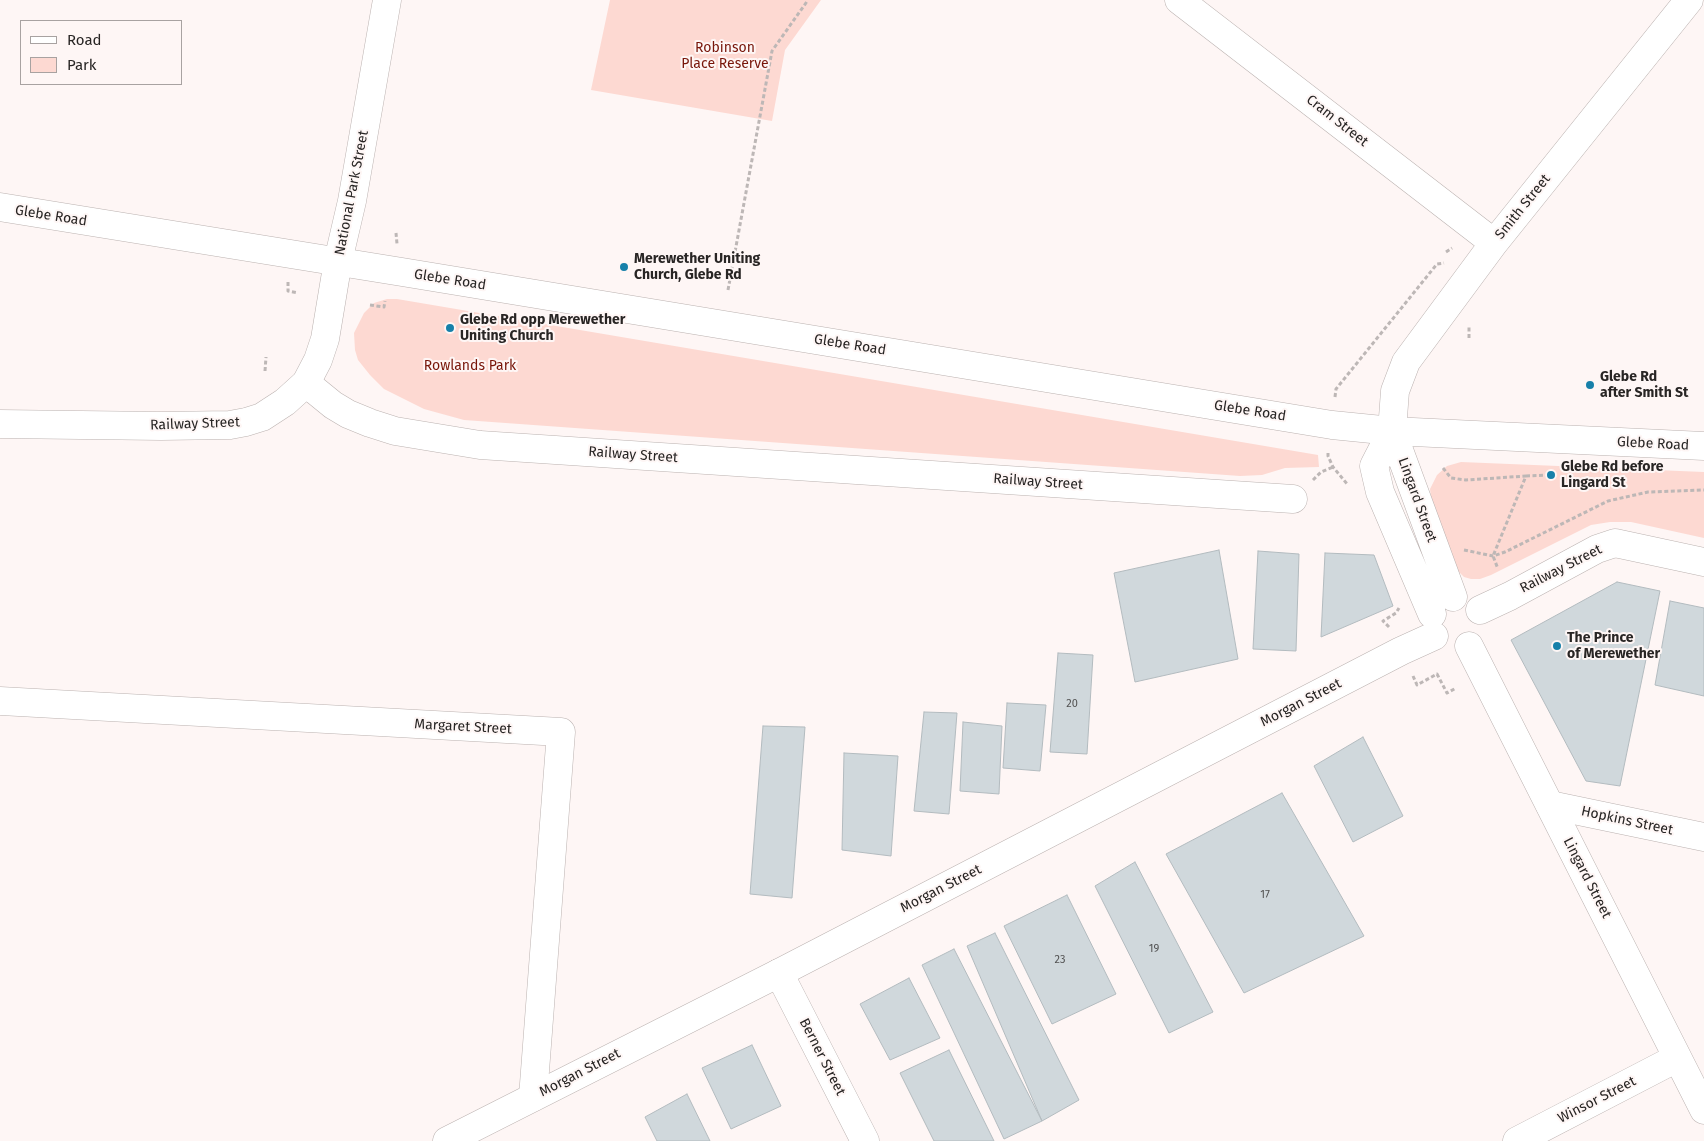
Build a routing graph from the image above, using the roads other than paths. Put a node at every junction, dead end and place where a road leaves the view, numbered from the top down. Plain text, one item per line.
1 (388, 0) edge
2 (1179, 0) edge
3 (1689, 0) edge
4 (0, 207) edge
5 (1494, 243) junction
6 (338, 261) junction
7 (306, 384) junction
8 (0, 424) edge
9 (1392, 431) junction
10 (1704, 446) edge
11 (1292, 500) dead end
12 (1704, 562) edge
13 (1453, 597) junction
14 (1480, 610) junction
15 (1433, 625) junction
16 (1470, 646) junction
17 (0, 702) edge
18 (1550, 805) junction
19 (1704, 838) edge
20 (779, 973) junction
21 (1677, 1058) junction
22 (533, 1097) junction
23 (1704, 1110) edge
24 (447, 1141) edge
25 (865, 1141) edge
26 (1517, 1141) edge

1 - 6 street, National Park Street
2 - 5 street, Cram Street
3 - 5 street, Smith Street
4 - 6 street, Glebe Road
5 - 9 street, Smith Street
6 - 7 street, National Park Street
6 - 9 street, Glebe Road
7 - 8 street, Railway Street
7 - 11 street, Railway Street
9 - 10 street, Glebe Road
9 - 13 street, Lingard Street
9 - 15 street
12 - 14 street, Railway Street
13 - 14 street
13 - 15 street
14 - 16 street
15 - 16 street
15 - 20 street, Morgan Street
16 - 18 street, Lingard Street
17 - 22 street, Margaret Street
18 - 19 street, Hopkins Street
18 - 21 street, Lingard Street
20 - 22 street, Morgan Street
20 - 25 street, Berner Street
21 - 23 street, Lingard Street
21 - 26 street, Winsor Street
22 - 24 street, Morgan Street

